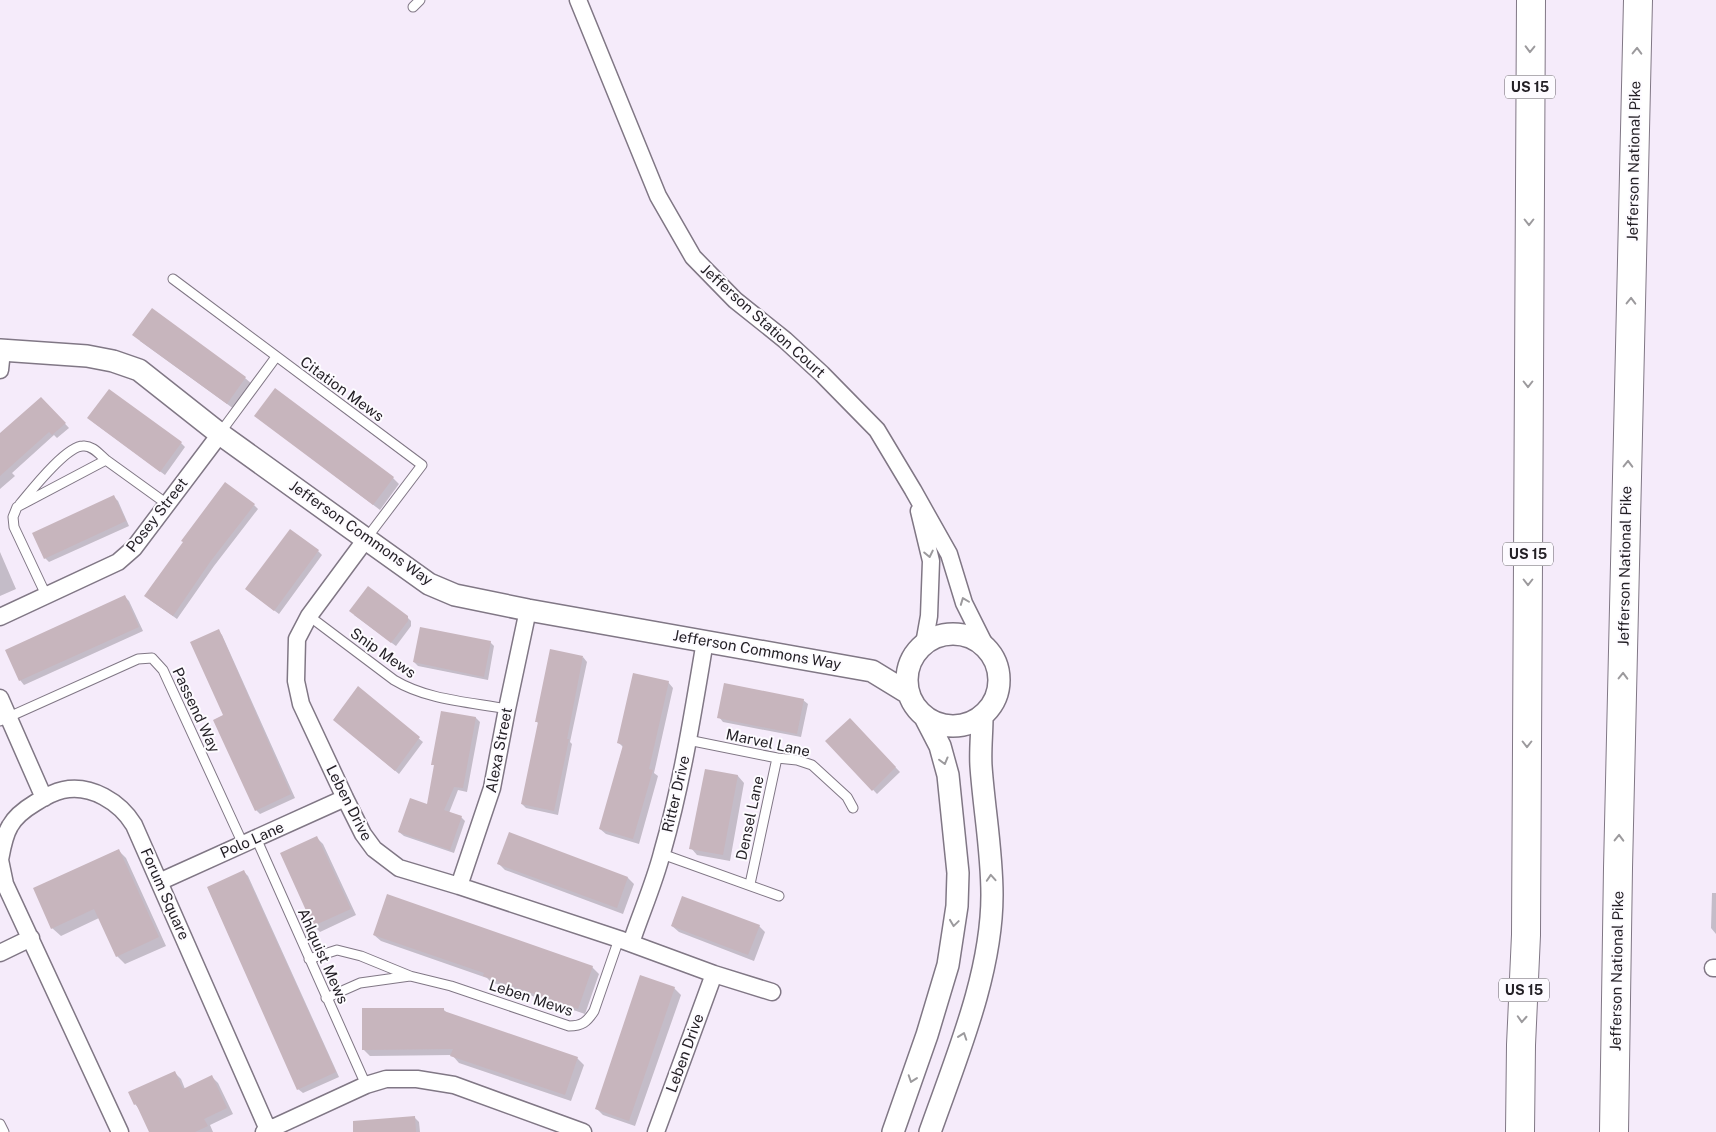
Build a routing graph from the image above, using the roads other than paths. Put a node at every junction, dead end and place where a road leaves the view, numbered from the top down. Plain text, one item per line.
1 (420, 0) edge
2 (578, 0) edge
3 (1531, 0) edge
4 (1638, 0) edge
5 (413, 7) dead end
6 (173, 280) dead end
7 (1, 357) edge
8 (276, 357) junction
9 (220, 434) junction
10 (106, 460) junction
11 (914, 490) junction
12 (167, 504) junction
13 (17, 507) junction
14 (366, 539) junction
15 (46, 595) junction
16 (528, 610) junction
17 (309, 616) junction
18 (0, 617) edge
19 (706, 641) junction
20 (985, 645) junction
21 (918, 652) junction
22 (872, 672) junction
23 (908, 693) junction
24 (0, 698) edge
25 (507, 709) junction
26 (925, 717) junction
27 (982, 717) junction
28 (4, 719) edge
29 (688, 740) junction
30 (777, 758) junction
31 (44, 798) junction
32 (345, 798) junction
33 (853, 808) dead end
34 (250, 841) junction
35 (662, 854) junction
36 (0, 860) edge
37 (1618, 868) junction
38 (159, 882) junction
39 (750, 884) junction
40 (459, 886) junction
41 (779, 896) dead end
42 (31, 938) junction
43 (625, 941) junction
44 (0, 952) edge
45 (308, 959) junction
46 (714, 974) junction
47 (410, 976) junction
48 (772, 992) dead end
49 (326, 998) junction
50 (1521, 1046) junction
51 (366, 1085) junction
52 (0, 1124) edge
53 (268, 1131) edge
54 (4, 1132) edge
55 (120, 1132) edge
56 (583, 1132) edge
57 (656, 1132) edge
58 (893, 1132) edge
59 (930, 1132) edge
60 (1512, 1132) edge
61 (1520, 1132) edge
62 (1614, 1132) edge
63 (1631, 1132) edge

1 - 5 lane
2 - 11 street, Jefferson Station Court
3 -> 50 highway, US 15
37 -> 4 highway, Jefferson National Pike
6 - 8 lane, Citation Mews
7 - 9 street, Jefferson Commons Way
8 - 9 lane
8 - 14 lane, Citation Mews
9 - 12 street, Posey Street
9 - 14 street, Jefferson Commons Way
10 - 12 lane
10 - 13 lane
10 - 13 lane
20 -> 11 street, Jefferson Station Court
11 -> 21 street, Jefferson Station Court
12 - 15 street, Posey Street
13 - 15 lane
14 - 16 street, Jefferson Commons Way
14 - 17 street, Leben Drive
15 - 18 street, Posey Street
16 - 19 street, Jefferson Commons Way
16 - 25 street, Alexa Street
17 - 25 lane, Snip Mews
17 - 32 street, Leben Drive
19 - 22 street, Jefferson Commons Way
19 - 29 street, Ritter Drive
20 - 21 street
20 - 27 street
21 - 22 street, Jefferson Commons Way
21 - 23 street
22 - 23 street, Jefferson Commons Way
23 - 26 street
24 - 28 street
25 - 40 street, Alexa Street
26 - 27 street
26 -> 58 street
59 -> 27 street
28 - 31 street
28 - 34 lane, Passend Way
29 - 30 lane, Marvel Lane
29 - 35 street, Ritter Drive
30 - 33 lane, Marvel Lane
30 - 39 lane, Densel Lane
31 - 36 street, Forum Square
31 - 38 street, Forum Square
32 - 34 street, Polo Lane
32 - 40 street, Leben Drive
34 - 38 street, Polo Lane
34 - 45 lane, Ahlquist Mews
35 - 39 lane
35 - 43 street, Ritter Drive
36 - 42 street, Forum Square
37 - 62 highway, Jefferson National Pike
37 - 63 highway
38 - 53 street, Forum Square
39 - 41 lane
40 - 43 street, Leben Drive
42 - 44 street
42 - 55 street, Forum Square
43 - 46 street, Leben Drive
43 - 47 lane, Leben Mews
45 - 47 lane, Leben Mews
45 - 49 lane, Ahlquist Mews
46 - 48 street, Leben Drive
46 - 57 street, Leben Drive
47 - 49 lane, Leben Mews
49 - 51 lane, Ahlquist Mews
50 - 60 highway
50 - 61 highway, US 15
51 - 53 street
51 - 56 street
52 - 54 lane

